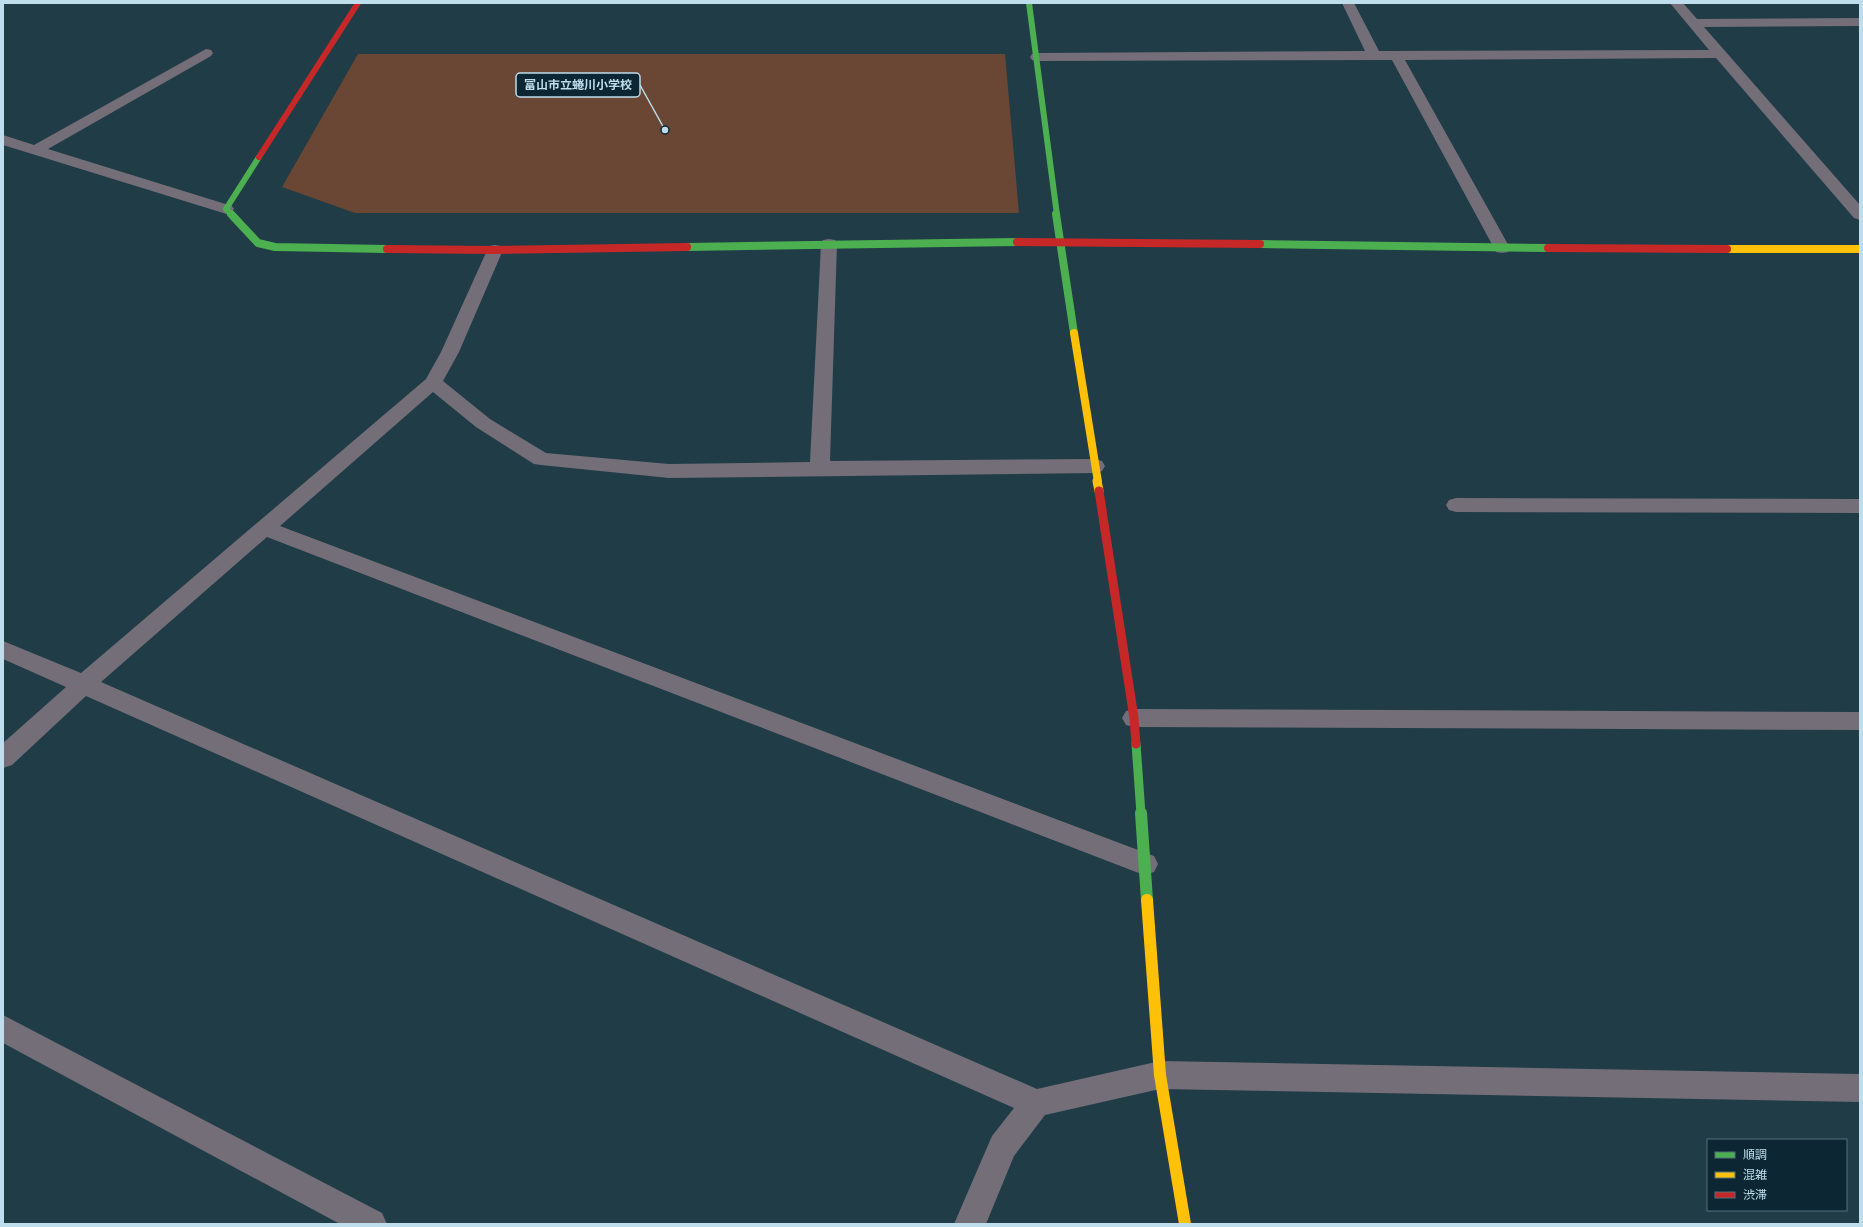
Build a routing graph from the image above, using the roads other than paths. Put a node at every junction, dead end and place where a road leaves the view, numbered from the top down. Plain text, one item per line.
1 (358, 3) edge
2 (1029, 3) edge
3 (1348, 3) edge
4 (1676, 3) edge
5 (1693, 22) junction
6 (1860, 22) edge
7 (206, 53) dead end
8 (1720, 54) junction
9 (1396, 55) junction
10 (1374, 56) junction
11 (1036, 57) junction
12 (3, 140) edge
13 (35, 150) junction
14 (226, 209) junction
15 (1860, 215) edge
16 (1060, 241) junction
17 (829, 244) junction
18 (1502, 248) junction
19 (1860, 249) edge
20 (495, 250) junction
21 (433, 382) junction
22 (1095, 466) junction
23 (820, 468) junction
24 (1456, 505) dead end
25 (1860, 506) edge
26 (266, 529) junction
27 (3, 649) edge
28 (83, 685) junction
29 (1134, 718) junction
30 (1860, 721) edge
31 (3, 758) edge
32 (1145, 864) junction
33 (3, 1028) edge
34 (1160, 1076) junction
35 (1860, 1088) edge
36 (1036, 1103) junction
37 (370, 1224) edge
38 (970, 1224) edge
39 (1185, 1224) edge

1 - 14 street
2 - 11 street
3 - 10 street
4 - 5 street
5 - 6 street
5 - 8 street
7 - 13 street
8 - 9 street
8 - 15 street
9 - 10 street
9 - 18 street
10 - 11 street
11 - 16 street
12 - 13 street
13 - 14 street
14 - 20 street
16 - 17 street
16 - 18 street
16 - 22 street
17 - 20 street
17 - 23 street
18 - 19 street
20 - 21 street
21 - 23 street
21 - 26 street
22 - 23 street
22 - 29 street
24 - 25 street
26 - 28 street
26 - 32 street
27 - 28 street
28 - 31 street
28 - 36 street
29 - 30 street
29 - 32 street
32 - 34 street
33 - 37 street
34 - 35 street
34 - 36 street
34 - 39 street
36 - 38 street

